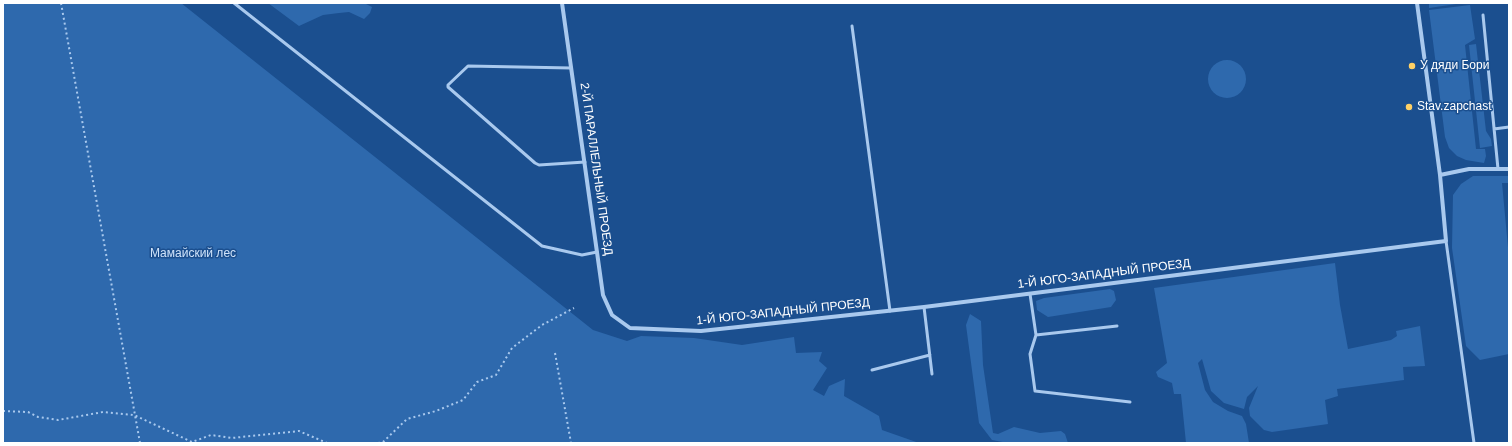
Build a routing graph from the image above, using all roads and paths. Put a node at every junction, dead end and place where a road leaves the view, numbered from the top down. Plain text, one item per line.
1 (61, 3) edge
2 (234, 3) edge
3 (562, 3) edge
4 (1418, 3) edge
5 (1483, 15) dead end
6 (852, 26) dead end
7 (572, 68) junction
8 (1509, 127) edge
9 (1494, 129) junction
10 (585, 162) junction
11 (1498, 169) junction
12 (1509, 169) edge
13 (1440, 175) junction
14 (1446, 241) junction
15 (597, 252) junction
16 (1030, 294) junction
17 (924, 307) junction
18 (574, 308) dead end
19 (890, 311) junction
20 (1117, 326) dead end
21 (630, 328) joint
22 (1036, 335) junction
23 (555, 353) dead end
24 (930, 355) junction
25 (872, 370) dead end
26 (932, 374) dead end
27 (1130, 402) dead end
28 (3, 412) edge
29 (136, 416) junction
30 (140, 443) edge
31 (327, 443) edge
32 (378, 443) edge
33 (571, 443) edge
34 (1474, 443) edge

1 - 29 path
2 - 15 lane
3 - 7 street, 2-Й ПАРАЛЛЕЛЬНЫЙ ПРОЕЗД
4 - 13 street
5 - 9 lane
6 - 19 lane
7 - 10 street, 2-Й ПАРАЛЛЕЛЬНЫЙ ПРОЕЗД
7 - 10 lane
8 - 9 lane
9 - 11 lane
10 - 15 street, 2-Й ПАРАЛЛЕЛЬНЫЙ ПРОЕЗД
11 - 12 street
11 - 13 street
13 - 14 street
14 - 16 street, 1-Й ЮГО-ЗАПАДНЫЙ ПРОЕЗД
14 - 34 lane
15 - 21 street, 2-Й ПАРАЛЛЕЛЬНЫЙ ПРОЕЗД
16 - 17 street, 1-Й ЮГО-ЗАПАДНЫЙ ПРОЕЗД
16 - 22 lane
17 - 19 street, 1-Й ЮГО-ЗАПАДНЫЙ ПРОЕЗД
17 - 24 lane
18 - 32 path
19 - 21 street, 1-Й ЮГО-ЗАПАДНЫЙ ПРОЕЗД
20 - 22 lane
22 - 27 lane
23 - 33 path
24 - 25 lane
24 - 26 lane
28 - 29 path
29 - 30 path
29 - 31 path

